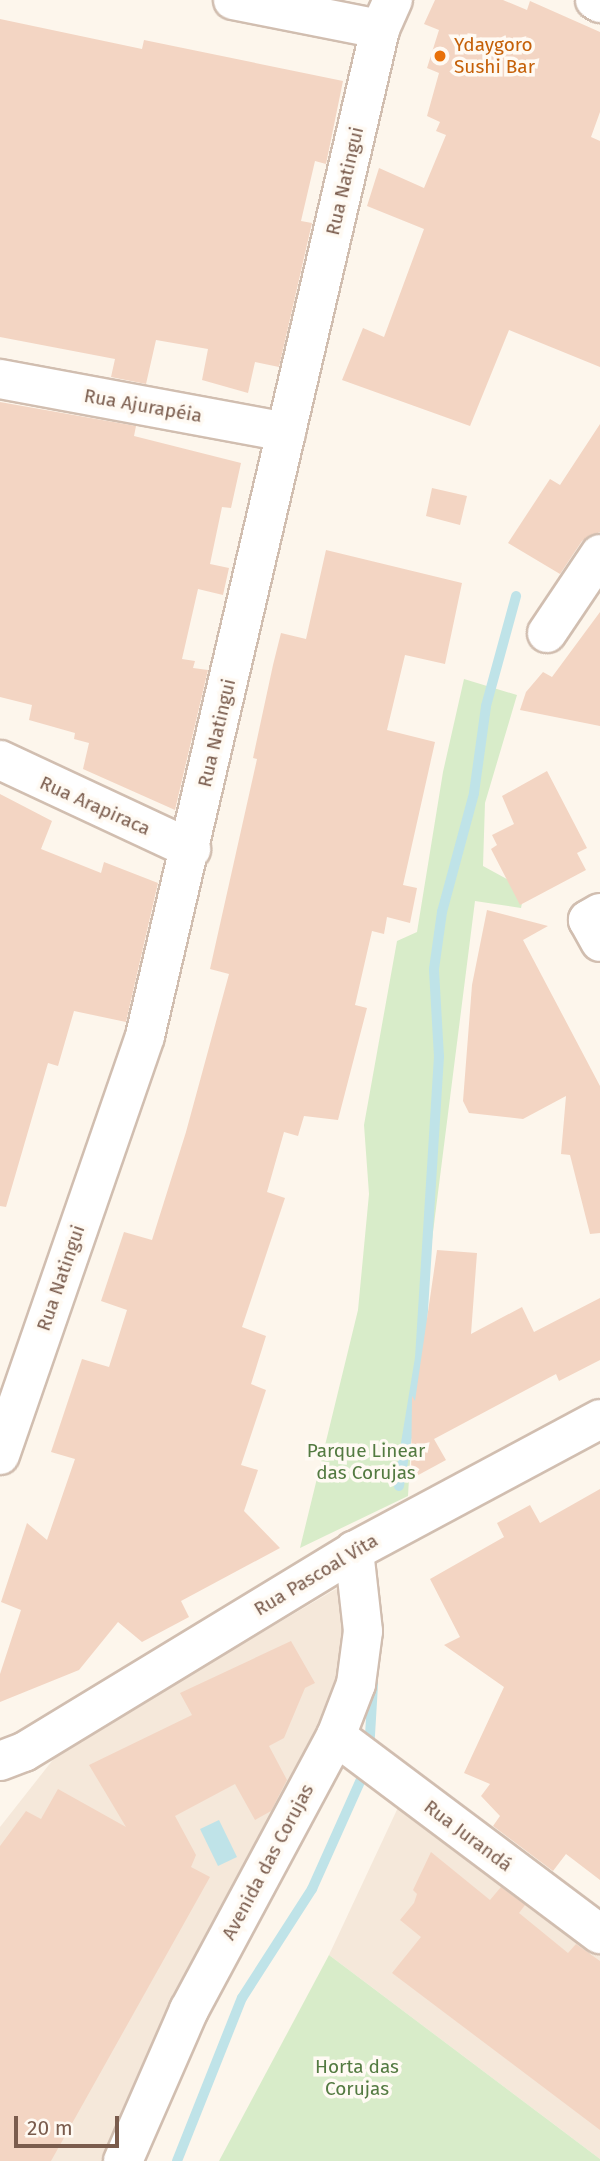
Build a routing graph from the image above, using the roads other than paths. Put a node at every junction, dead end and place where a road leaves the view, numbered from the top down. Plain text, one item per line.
1 (233, 0) edge
2 (594, 0) edge
3 (600, 2) edge
4 (387, 15) edge
5 (0, 379) edge
6 (286, 432) junction
7 (600, 554) edge
8 (547, 633) dead end
9 (0, 760) edge
10 (191, 849) junction
11 (600, 1419) edge
12 (0, 1455) edge
13 (354, 1551) junction
14 (345, 1742) junction
15 (16, 1750) edge
16 (0, 1787) edge
17 (600, 1934) edge
18 (123, 2161) edge

1 - 4 street
2 - 3 street
4 - 6 street, Rua Natingui
5 - 6 street, Rua Ajurapéia
6 - 10 street, Rua Natingui
7 - 8 street
9 - 10 street, Rua Arapiraca
10 - 12 street, Rua Natingui
11 - 13 street, Rua Pascoal Vita
13 - 14 street, Avenida das Corujas
13 - 15 street, Rua Pascoal Vita
14 - 17 street, Rua Jurandá
14 - 18 street, Avenida das Corujas
15 - 16 street, Rua Pascoal Vita

